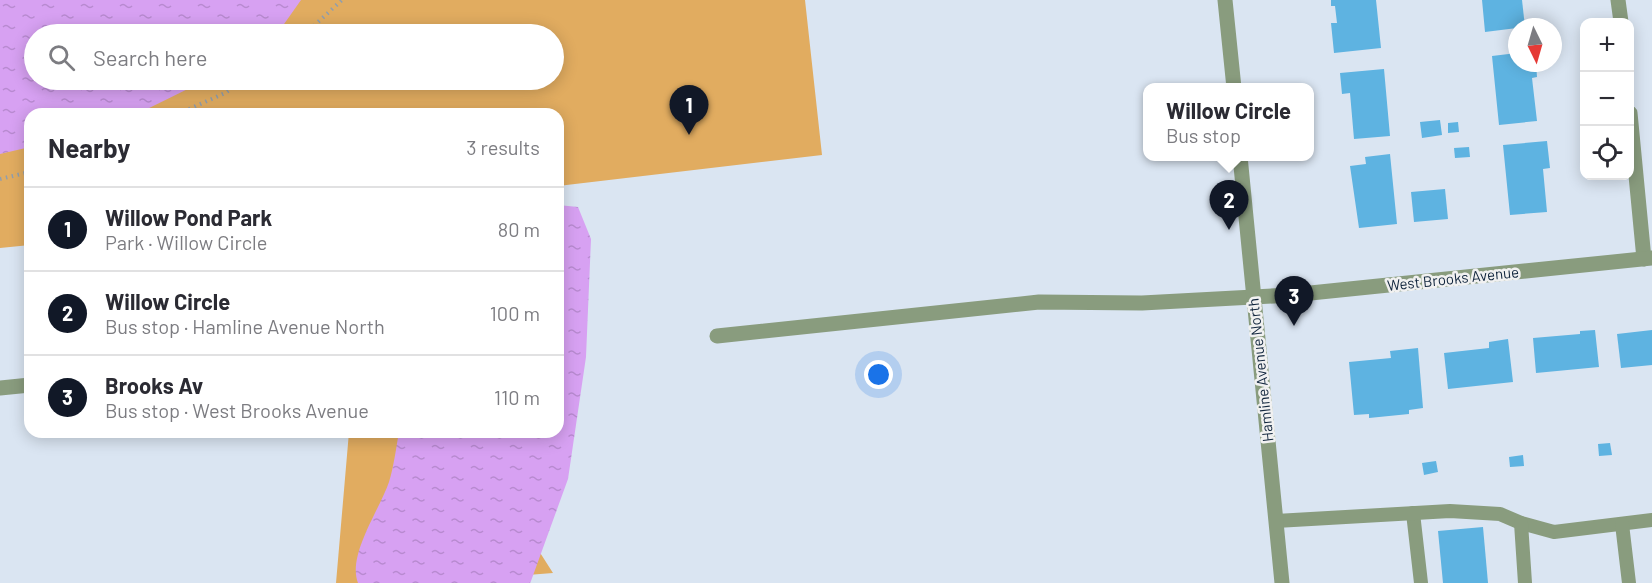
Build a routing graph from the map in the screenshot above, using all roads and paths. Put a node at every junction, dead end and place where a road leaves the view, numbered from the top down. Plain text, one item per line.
1 (342, 0) edge
2 (1226, 0) edge
3 (1618, 0) edge
4 (1620, 18) edge
5 (316, 24) edge
6 (1234, 83) edge
7 (230, 90) edge
8 (191, 108) edge
9 (1631, 126) edge
10 (1240, 161) edge
11 (24, 173) edge
12 (0, 179) edge
13 (1648, 259) edge
14 (1253, 298) junction
15 (717, 336) dead end
16 (24, 386) edge
17 (0, 388) edge
18 (1413, 513) junction
19 (1652, 520) edge
20 (1276, 521) junction
21 (1521, 523) junction
22 (1622, 524) junction
23 (1282, 583) edge
24 (1421, 583) edge
25 (1525, 583) edge
26 (1629, 583) edge

1 - 5 path
2 - 6 street
3 - 4 street
7 - 8 path
9 - 13 street
10 - 14 street, Hamline Avenue North
11 - 12 path
13 - 14 street, West Brooks Avenue
14 - 15 street, West Brooks Avenue
14 - 20 street, Hamline Avenue North
16 - 17 street
18 - 20 lane
18 - 21 lane
18 - 24 lane
19 - 22 lane
20 - 23 street, Hamline Avenue North
21 - 22 lane
21 - 25 lane
22 - 26 lane

